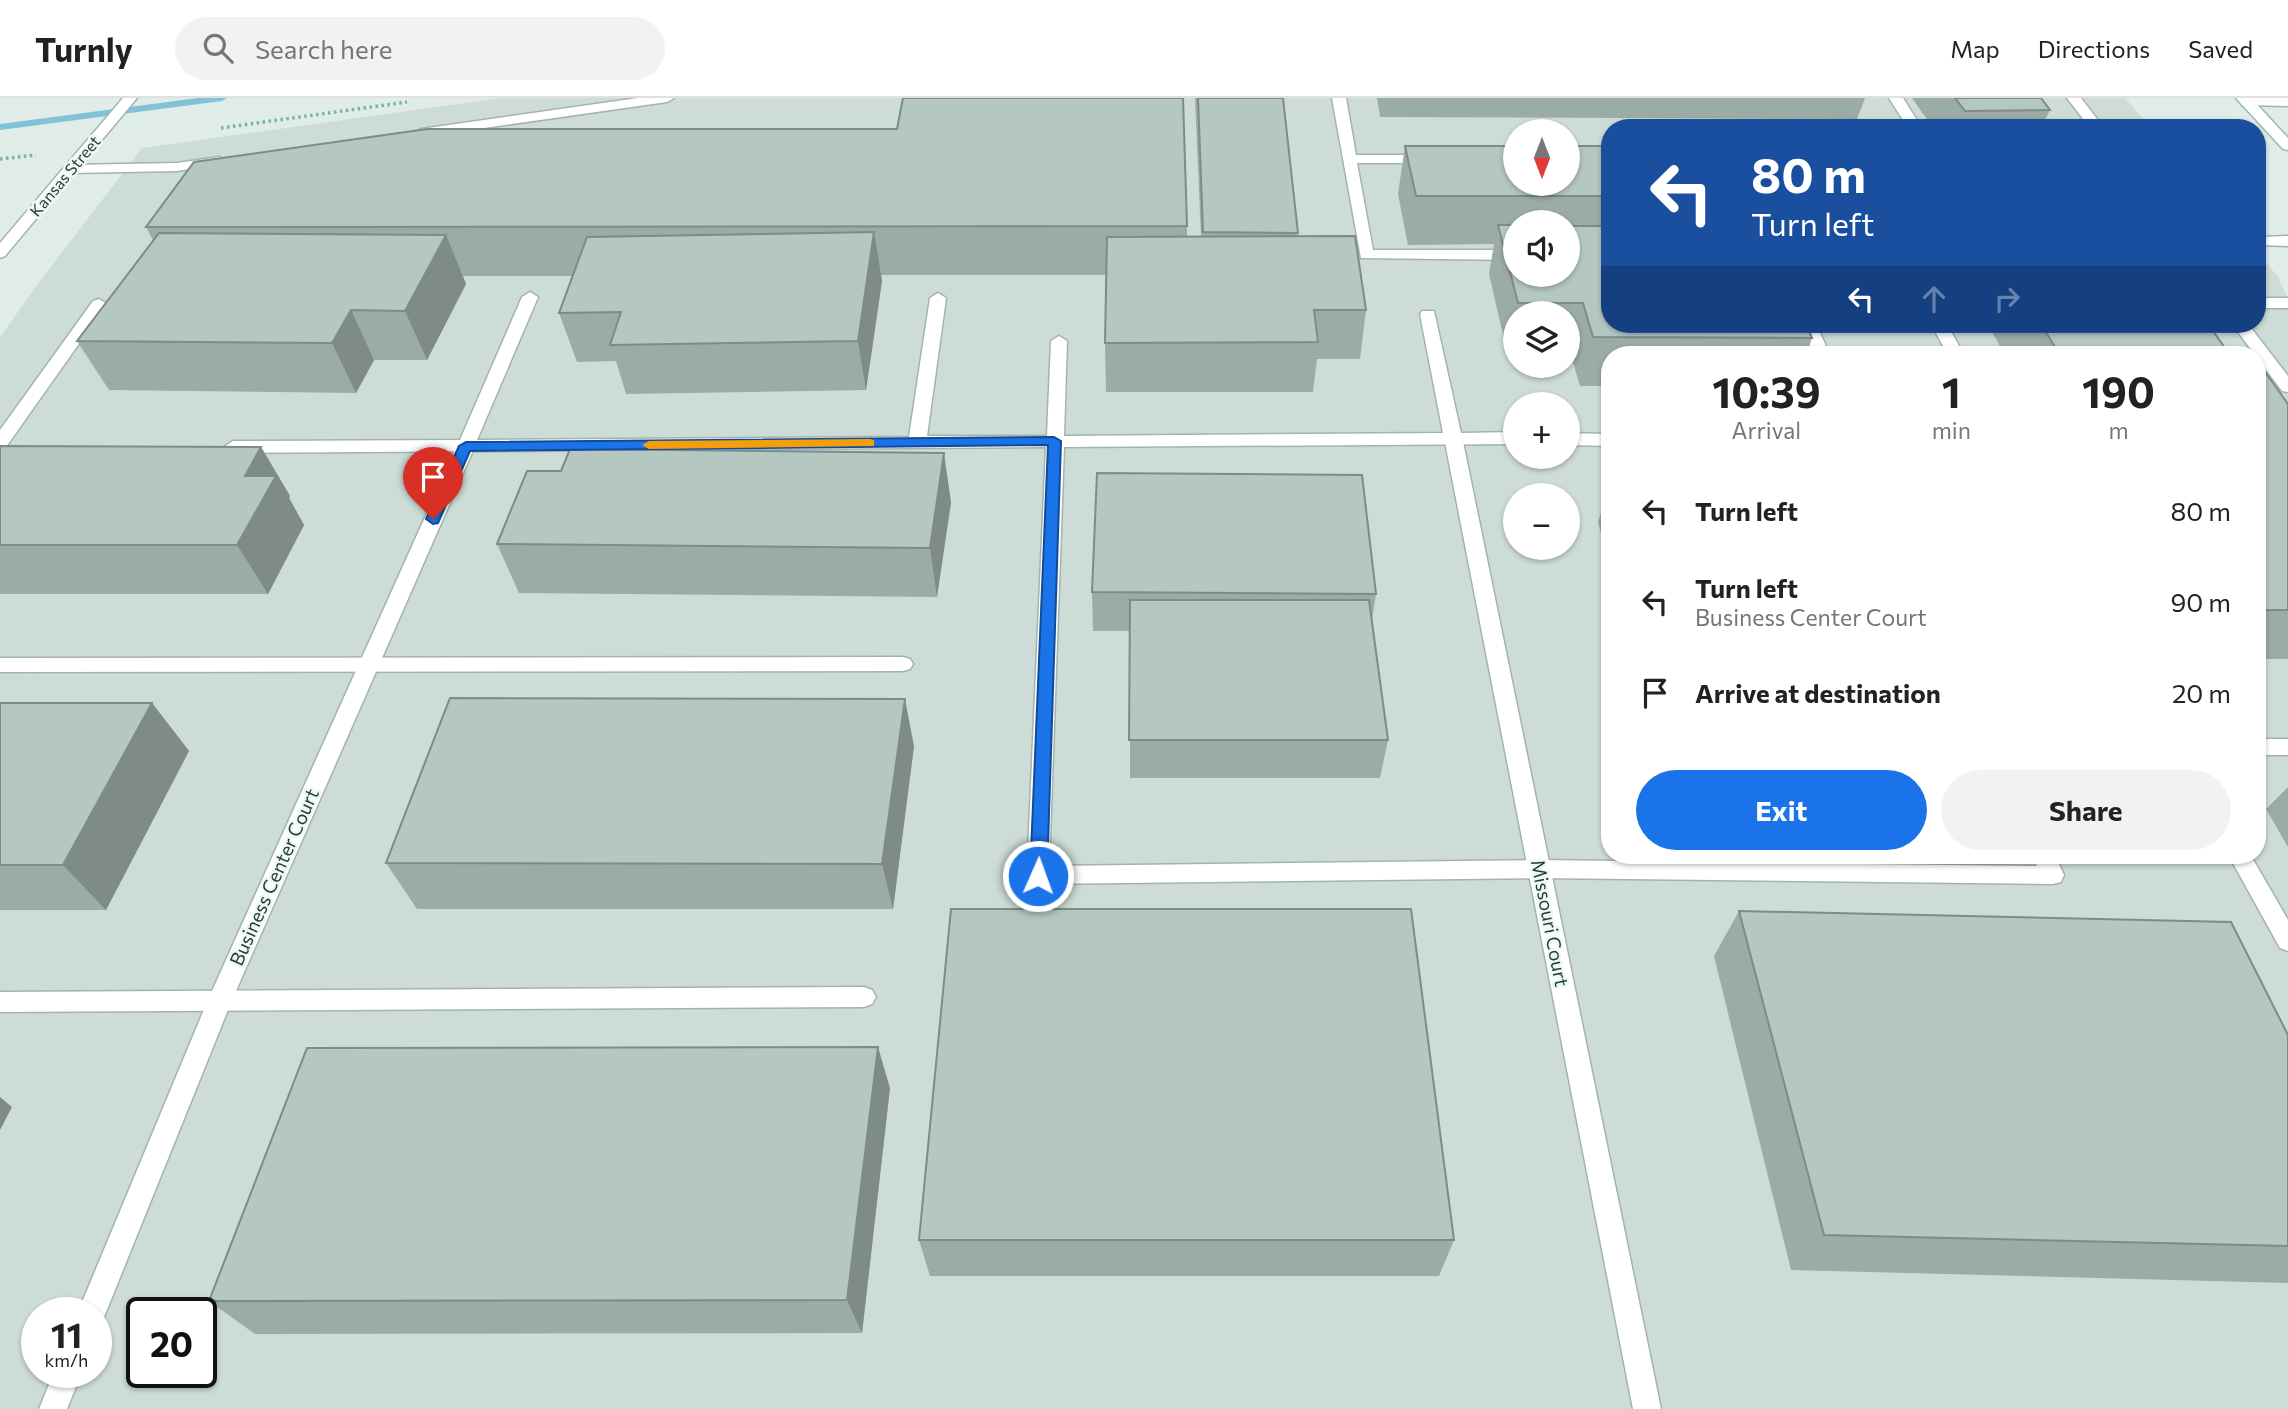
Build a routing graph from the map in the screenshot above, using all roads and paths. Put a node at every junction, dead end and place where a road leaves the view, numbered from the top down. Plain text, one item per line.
1 (130, 98) edge
2 (667, 98) edge
3 (1339, 98) edge
4 (1896, 98) edge
5 (2074, 98) edge
6 (2245, 100) edge
7 (2288, 102) edge
8 (1909, 119) edge
9 (2090, 119) edge
10 (2263, 119) edge
11 (2266, 122) edge
12 (411, 134) edge
13 (2288, 146) edge
14 (236, 159) edge
15 (1350, 159) junction
16 (1446, 159) edge
17 (209, 162) junction
18 (71, 169) junction
19 (194, 184) edge
20 (2266, 241) edge
21 (2288, 241) edge
22 (0, 253) edge
23 (1503, 255) edge
24 (530, 297) dead end
25 (938, 298) dead end
26 (2266, 303) edge
27 (2288, 303) edge
28 (99, 304) dead end
29 (1428, 314) dead end
30 (1059, 341) dead end
31 (2266, 358) edge
32 (2288, 387) edge
33 (1453, 438) junction
34 (1503, 438) edge
35 (1580, 439) edge
36 (1601, 440) edge
37 (1054, 441) junction
38 (917, 443) junction
39 (5, 446) edge
40 (466, 446) junction
41 (219, 447) edge
42 (903, 664) dead end
43 (0, 665) edge
44 (368, 665) junction
45 (2266, 747) edge
46 (2288, 747) edge
47 (2048, 864) edge
48 (2245, 864) edge
49 (1539, 869) junction
50 (2288, 941) edge
51 (864, 997) dead end
52 (220, 1000) junction
53 (0, 1002) edge
54 (98, 1297) edge
55 (62, 1388) edge
56 (53, 1409) edge
57 (1647, 1409) edge

1 - 18 street, Kansas Street
2 - 12 street
3 - 15 street
4 - 8 street
5 - 9 street
6 - 7 street
6 - 10 street
11 - 13 street
14 - 17 street
15 - 16 street
15 - 23 street
17 - 18 street
17 - 19 street
18 - 22 street, Kansas Street
20 - 21 street
24 - 40 street, Business Center Court
25 - 38 street
26 - 27 street
28 - 39 street
29 - 33 street, Missouri Court
30 - 37 street
31 - 32 street
33 - 34 street
33 - 37 street
33 - 49 street, Missouri Court
35 - 36 street
37 - 38 street
37 - 49 street
38 - 40 street
40 - 41 street
40 - 44 street, Business Center Court
42 - 44 street
43 - 44 street
44 - 52 street, Business Center Court
45 - 46 street
47 - 49 street
48 - 50 street
49 - 57 street, Missouri Court
51 - 52 street
52 - 53 street
52 - 54 street, Business Center Court
55 - 56 street

